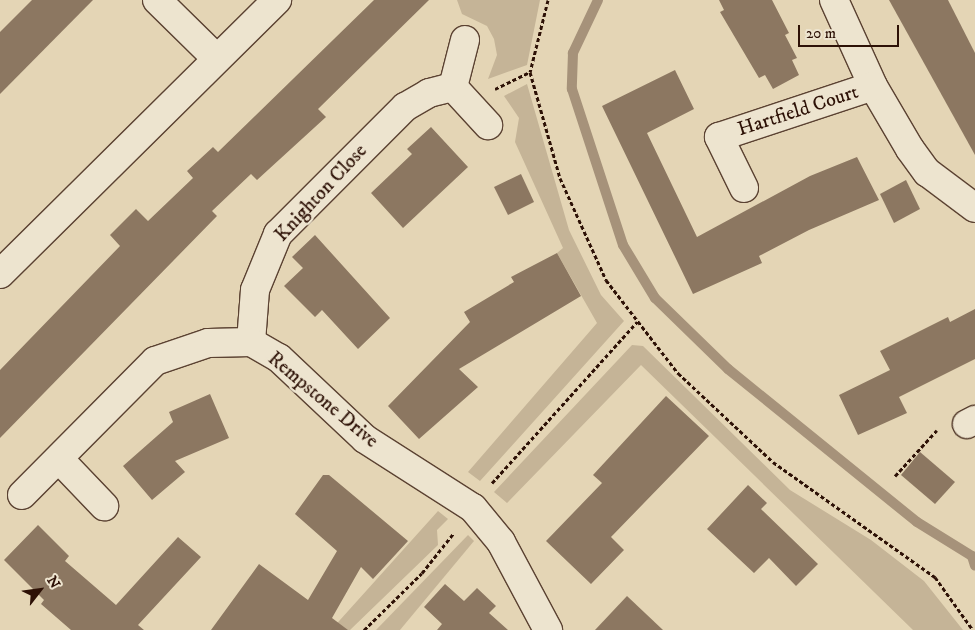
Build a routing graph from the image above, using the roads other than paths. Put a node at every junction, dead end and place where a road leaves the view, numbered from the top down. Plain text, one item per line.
1 (157, 0) edge
2 (277, 0) edge
3 (834, 0) edge
4 (465, 40) dead end
5 (215, 57) junction
6 (873, 86) junction
7 (453, 87) junction
8 (488, 125) dead end
9 (744, 188) dead end
10 (975, 208) edge
11 (0, 274) edge
12 (251, 342) junction
13 (60, 460) junction
14 (22, 495) dead end
15 (104, 506) dead end
16 (548, 630) edge

1 - 5 street
2 - 5 street
3 - 6 street
4 - 7 street
5 - 11 street
6 - 9 street, Hartfield Court
6 - 10 street
7 - 8 street
7 - 12 street, Knighton Close
12 - 13 street, Rempstone Drive
12 - 16 street, Rempstone Drive
13 - 14 street, Rempstone Drive
13 - 15 street

